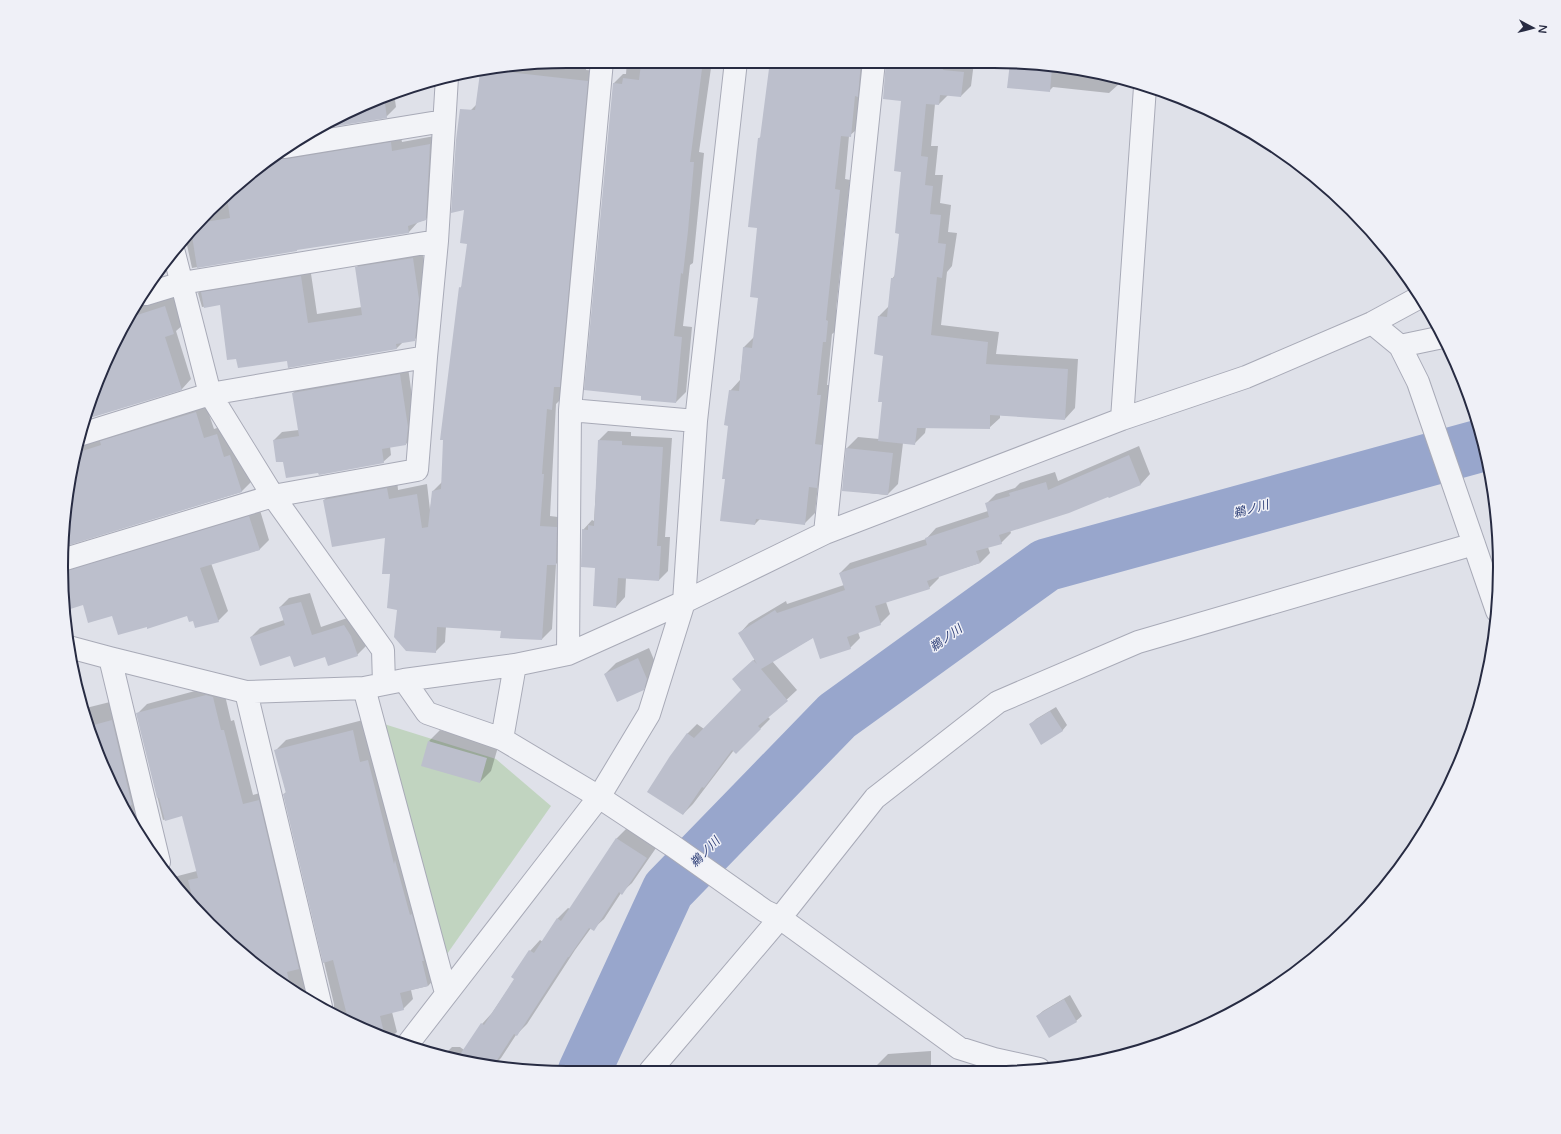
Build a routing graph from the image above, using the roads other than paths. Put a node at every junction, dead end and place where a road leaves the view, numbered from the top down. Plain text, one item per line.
1 (601, 68) edge
2 (735, 68) edge
3 (873, 68) edge
4 (446, 83) edge
5 (1145, 91) edge
6 (444, 121) junction
7 (302, 144) edge
8 (437, 241) junction
9 (175, 258) edge
10 (182, 282) junction
11 (150, 293) edge
12 (1415, 300) edge
13 (1372, 323) junction
14 (1438, 338) edge
15 (1400, 346) junction
16 (426, 357) junction
17 (210, 394) junction
18 (570, 410) junction
19 (1122, 418) junction
20 (696, 420) junction
21 (87, 433) edge
22 (273, 496) junction
23 (825, 534) junction
24 (1474, 544) junction
25 (68, 558) edge
26 (1492, 597) edge
27 (684, 602) junction
28 (75, 649) edge
29 (568, 654) junction
30 (110, 658) junction
31 (516, 665) junction
32 (384, 684) junction
33 (246, 692) junction
34 (502, 739) junction
35 (599, 797) junction
36 (156, 850) edge
37 (773, 915) junction
38 (446, 994) junction
39 (319, 1000) edge
40 (409, 1041) edge
41 (1022, 1065) edge
42 (654, 1066) edge

1 - 18 street
2 - 20 street
3 - 23 street
4 - 6 street
5 - 19 street
6 - 7 street
6 - 8 street
8 - 10 street
8 - 16 street
9 - 10 street
10 - 11 street
10 - 17 street
12 - 13 street
13 - 15 street
13 - 19 street
14 - 15 street
15 - 24 street
16 - 17 street
16 - 22 street
17 - 21 street
17 - 22 street
18 - 20 street
18 - 29 street
19 - 23 street
20 - 27 street
22 - 25 street
22 - 32 street
23 - 27 street
24 - 26 street
24 - 37 street
27 - 29 street
27 - 35 street
28 - 30 street
29 - 31 street
30 - 33 street
30 - 36 street
31 - 32 street
31 - 34 street
32 - 33 street
32 - 34 street
32 - 38 street
33 - 39 street
34 - 35 street
35 - 37 street
35 - 38 street
37 - 41 street
37 - 42 street
38 - 40 street

